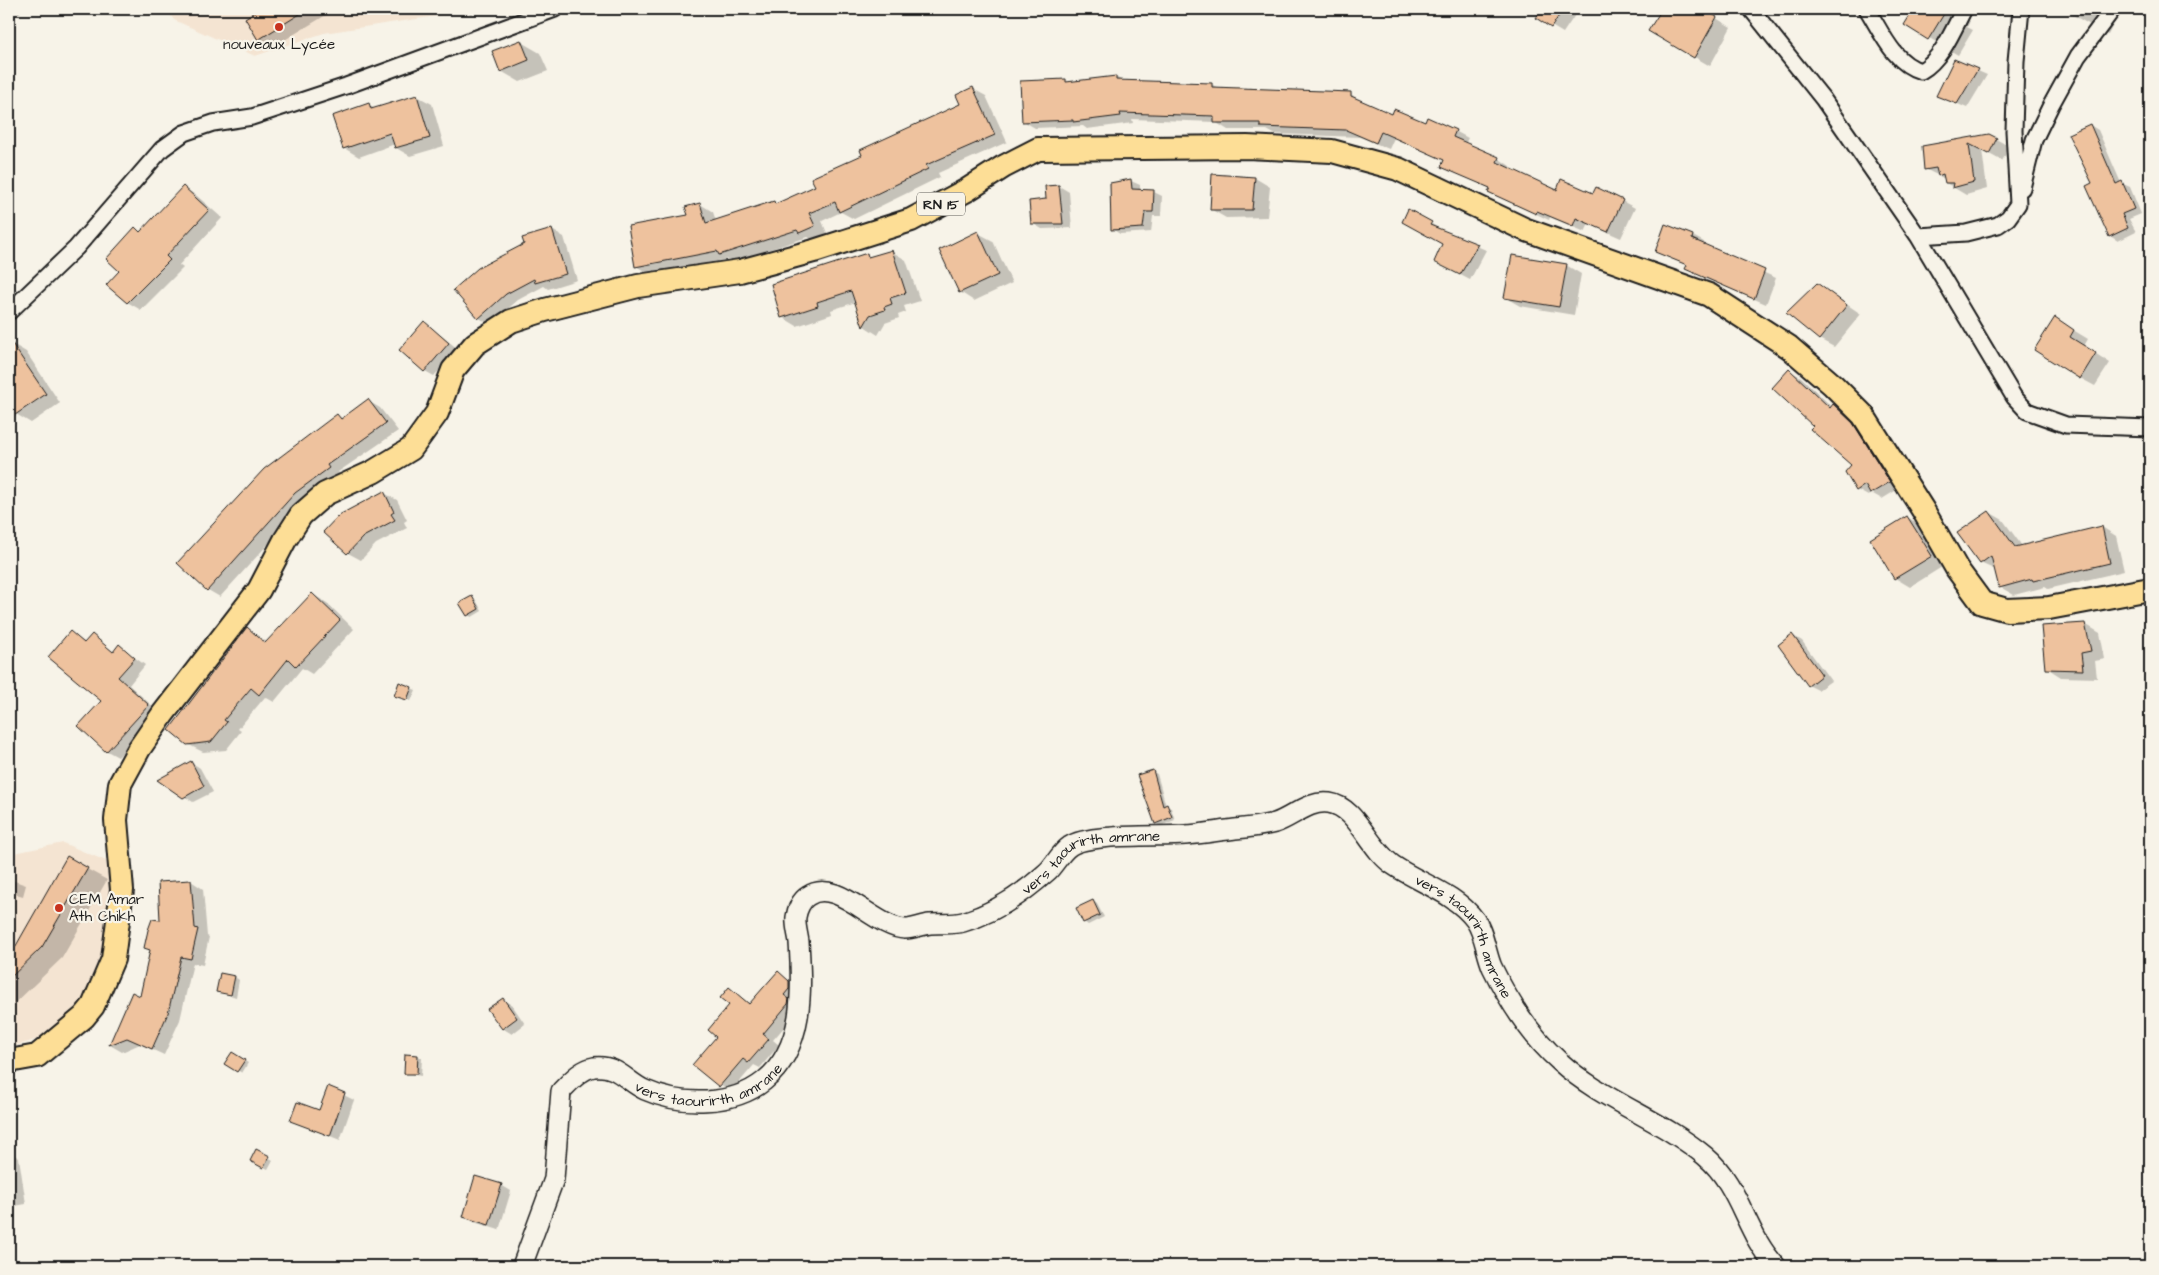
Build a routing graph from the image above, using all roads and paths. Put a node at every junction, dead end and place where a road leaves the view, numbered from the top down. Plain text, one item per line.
1 (555, 9) edge
2 (1751, 9) edge
3 (1867, 9) edge
4 (1964, 9) edge
5 (2021, 9) edge
6 (2113, 9) edge
7 (2018, 204) junction
8 (1918, 236) junction
9 (9, 312) edge
10 (2150, 428) edge
11 (2150, 589) edge
12 (9, 1061) edge
13 (522, 1266) edge
14 (1776, 1266) edge

1 - 9 street
2 - 8 street
3 - 4 street
5 - 7 street
6 - 7 street
7 - 8 street
8 - 10 street
11 - 12 main road, RN 15
13 - 14 street, vers taourirth amrane

